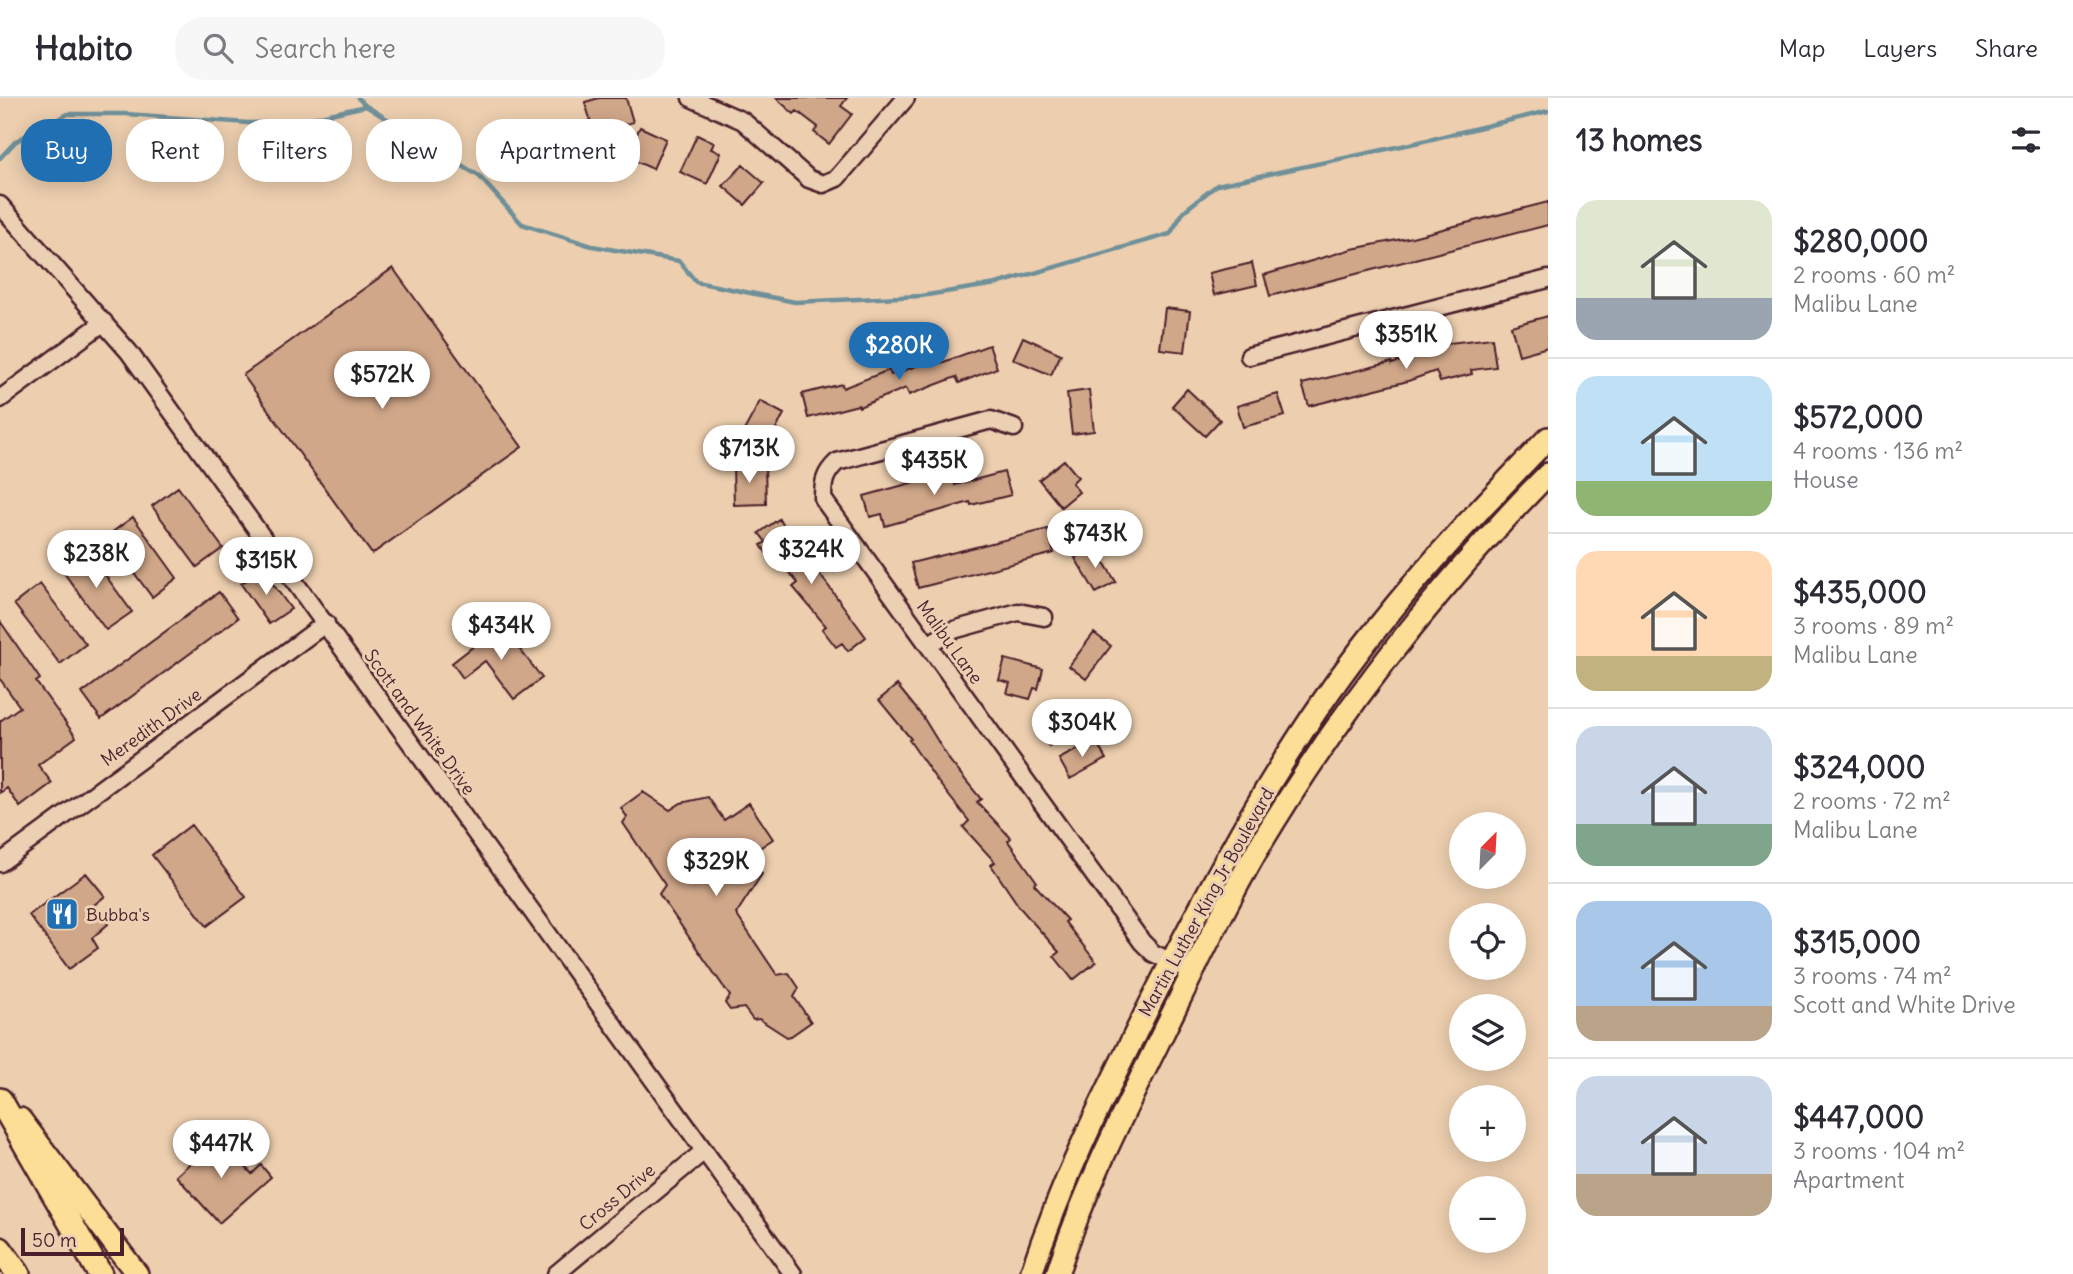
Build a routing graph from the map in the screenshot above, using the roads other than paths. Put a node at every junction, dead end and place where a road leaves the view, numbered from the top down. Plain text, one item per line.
1 (691, 98) edge
2 (906, 98) edge
3 (0, 205) edge
4 (1548, 279) edge
5 (104, 322) junction
6 (1249, 356) dead end
7 (0, 399) edge
8 (1014, 428) dead end
9 (1548, 438) edge
10 (1548, 474) edge
11 (1476, 512) junction
12 (1494, 529) junction
13 (1044, 617) dead end
14 (326, 624) junction
15 (928, 645) junction
16 (0, 863) edge
17 (1171, 962) junction
18 (1194, 972) junction
19 (0, 1093) edge
20 (0, 1100) edge
21 (704, 1151) junction
22 (0, 1249) edge
23 (18, 1274) edge
24 (100, 1274) edge
25 (137, 1274) edge
26 (556, 1274) edge
27 (793, 1274) edge
28 (1031, 1274) edge
29 (1057, 1274) edge

1 - 2 street
3 - 5 street, Scott and White Drive
4 - 6 street
5 - 7 street
5 - 14 street, Scott and White Drive
8 - 15 street, Malibu Lane
9 - 11 main road, Martin Luther King Jr Boulevard
10 - 12 main road, Martin Luther King Jr Boulevard
11 - 12 main road
11 - 17 main road, Martin Luther King Jr Boulevard
12 - 18 main road, Martin Luther King Jr Boulevard
13 - 15 street
14 - 16 street, Meredith Drive
14 - 21 street, Scott and White Drive
15 - 17 street, Malibu Lane
17 - 18 street, Malibu Lane
17 - 28 main road, Martin Luther King Jr Boulevard
18 - 29 main road, Martin Luther King Jr Boulevard
19 - 25 main road
20 - 24 highway
21 - 26 street, Cross Drive
21 - 27 street, Scott and White Drive
22 - 23 highway

